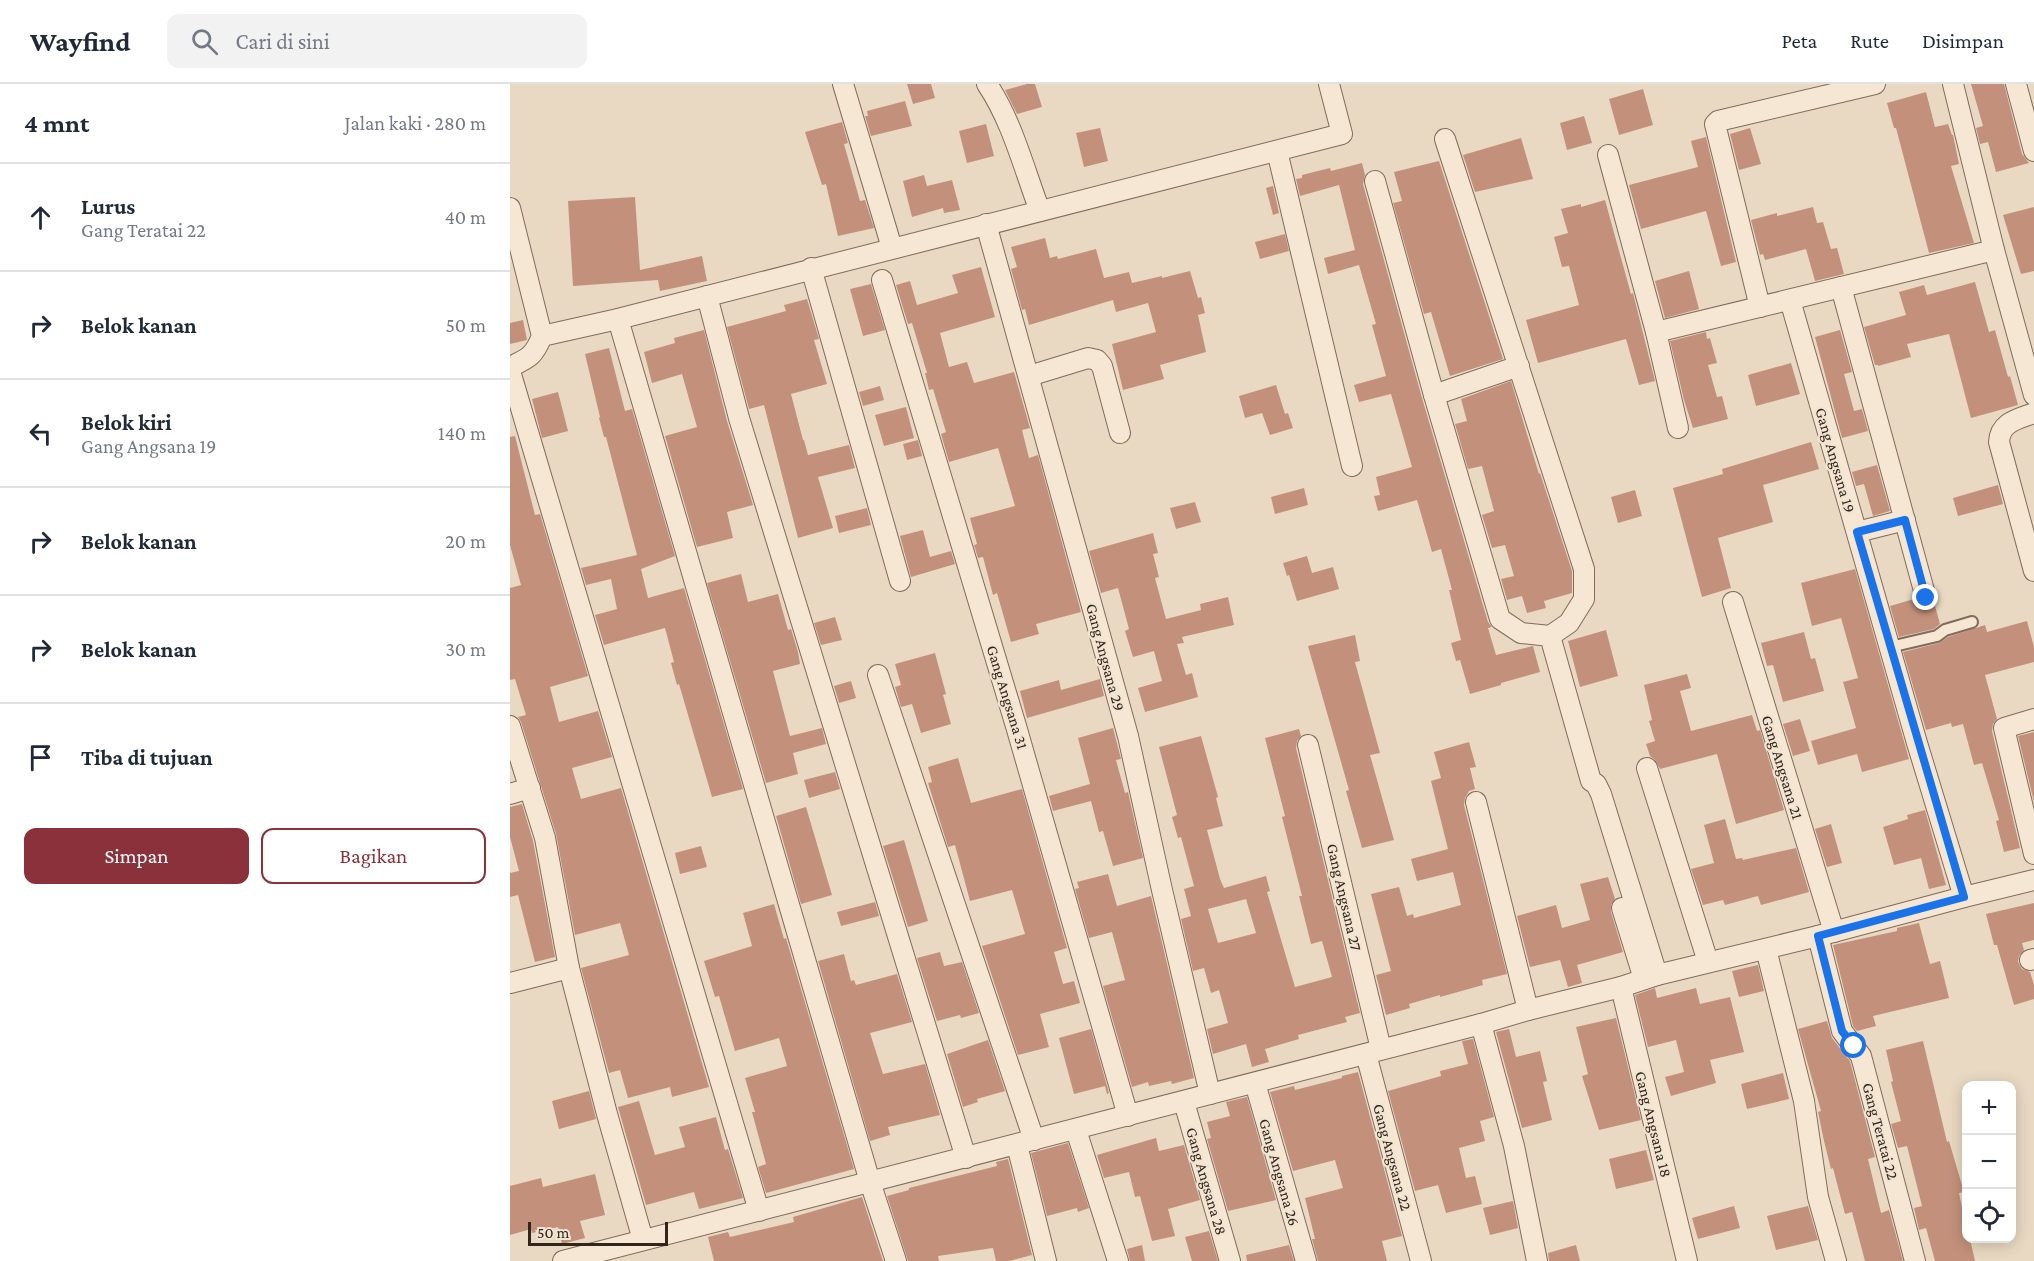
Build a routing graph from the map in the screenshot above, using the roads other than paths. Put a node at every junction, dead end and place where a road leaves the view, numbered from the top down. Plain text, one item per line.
1 (843, 84) edge
2 (987, 84) edge
3 (1329, 84) edge
4 (1875, 84) edge
5 (1953, 84) edge
6 (2016, 84) edge
7 (1445, 139) dead end
8 (1277, 151) junction
9 (2034, 151) edge
10 (1608, 155) dead end
11 (1375, 181) dead end
12 (510, 208) edge
13 (1040, 211) junction
14 (986, 224) junction
15 (892, 248) junction
16 (1994, 250) junction
17 (811, 268) junction
18 (882, 280) dead end
19 (1842, 287) junction
20 (707, 296) junction
21 (1790, 300) junction
22 (1760, 307) junction
23 (618, 319) junction
24 (1656, 332) junction
25 (542, 336) junction
26 (1519, 366) junction
27 (510, 369) edge
28 (1029, 376) junction
29 (1434, 395) junction
30 (2034, 395) edge
31 (2034, 413) edge
32 (1678, 428) dead end
33 (1120, 433) dead end
34 (1352, 466) dead end
35 (1905, 520) junction
36 (1857, 532) junction
37 (2034, 571) edge
38 (900, 581) dead end
39 (1926, 598) dead end
40 (1733, 602) dead end
41 (1972, 622) dead end
42 (1550, 636) junction
43 (1890, 647) junction
44 (878, 675) dead end
45 (2034, 719) edge
46 (510, 726) edge
47 (1308, 745) dead end
48 (1647, 768) dead end
49 (530, 788) junction
50 (510, 794) edge
51 (1476, 802) dead end
52 (2034, 854) edge
53 (2034, 880) edge
54 (1964, 897) junction
55 (1826, 934) junction
56 (1766, 949) junction
57 (1708, 962) junction
58 (569, 968) junction
59 (1651, 977) junction
60 (510, 983) edge
61 (1622, 987) junction
62 (1528, 1010) junction
63 (1481, 1024) junction
64 (1374, 1052) junction
65 (1254, 1083) junction
66 (1210, 1094) junction
67 (1184, 1101) junction
68 (1128, 1116) junction
69 (1076, 1130) junction
70 (1026, 1142) junction
71 (966, 1158) junction
72 (870, 1182) junction
73 (759, 1211) junction
74 (635, 1248) edge
75 (563, 1261) edge
76 (896, 1261) edge
77 (1046, 1261) edge
78 (1118, 1261) edge
79 (1230, 1261) edge
80 (1306, 1261) edge
81 (1420, 1261) edge
82 (1537, 1261) edge
83 (1688, 1261) edge
84 (1836, 1261) edge
85 (1915, 1261) edge

1 - 15 street
2 - 13 street
3 - 8 street
4 - 22 street
5 - 16 street
6 - 9 street
7 - 26 street
8 - 13 street
8 - 34 street
10 - 24 street
11 - 29 street
12 - 25 street
13 - 14 street
14 - 15 street
14 - 28 street, Gang Angsana 29
15 - 17 street
16 - 19 street
16 - 30 street
17 - 20 street
17 - 38 street
18 - 68 street, Gang Angsana 31
19 - 21 street
19 - 35 street
20 - 23 street
20 - 71 street
21 - 22 street
21 - 36 street, Gang Angsana 19
22 - 24 street
23 - 25 street
23 - 72 street
24 - 32 street
25 - 27 street
26 - 29 street
26 - 42 street
27 - 73 street
28 - 33 street
28 - 66 street, Gang Angsana 29
29 - 42 street
31 - 37 street
35 - 36 street
35 - 39 street
36 - 43 street, Gang Angsana 19
40 - 55 street, Gang Angsana 21
41 - 43 lane
42 - 59 street
43 - 54 street, Gang Angsana 19
44 - 70 street
45 - 52 street
46 - 49 street
47 - 64 street, Gang Angsana 27
48 - 57 street
49 - 50 street
49 - 58 street
51 - 62 street
53 - 54 street
54 - 55 street
55 - 56 street
55 - 85 street, Gang Teratai 22
56 - 57 street
56 - 84 street
57 - 59 street
58 - 60 street
58 - 74 street
59 - 61 street
61 - 62 street
61 - 83 street, Gang Angsana 18
62 - 63 street
63 - 64 street
63 - 82 street
64 - 65 street
64 - 81 street, Gang Angsana 22
65 - 66 street
65 - 80 street, Gang Angsana 26
66 - 67 street
67 - 68 street
67 - 79 street, Gang Angsana 28
68 - 69 street
69 - 70 street
69 - 78 street
70 - 71 street
70 - 77 street
71 - 72 street
72 - 73 street
72 - 76 street
73 - 74 street
74 - 75 street

